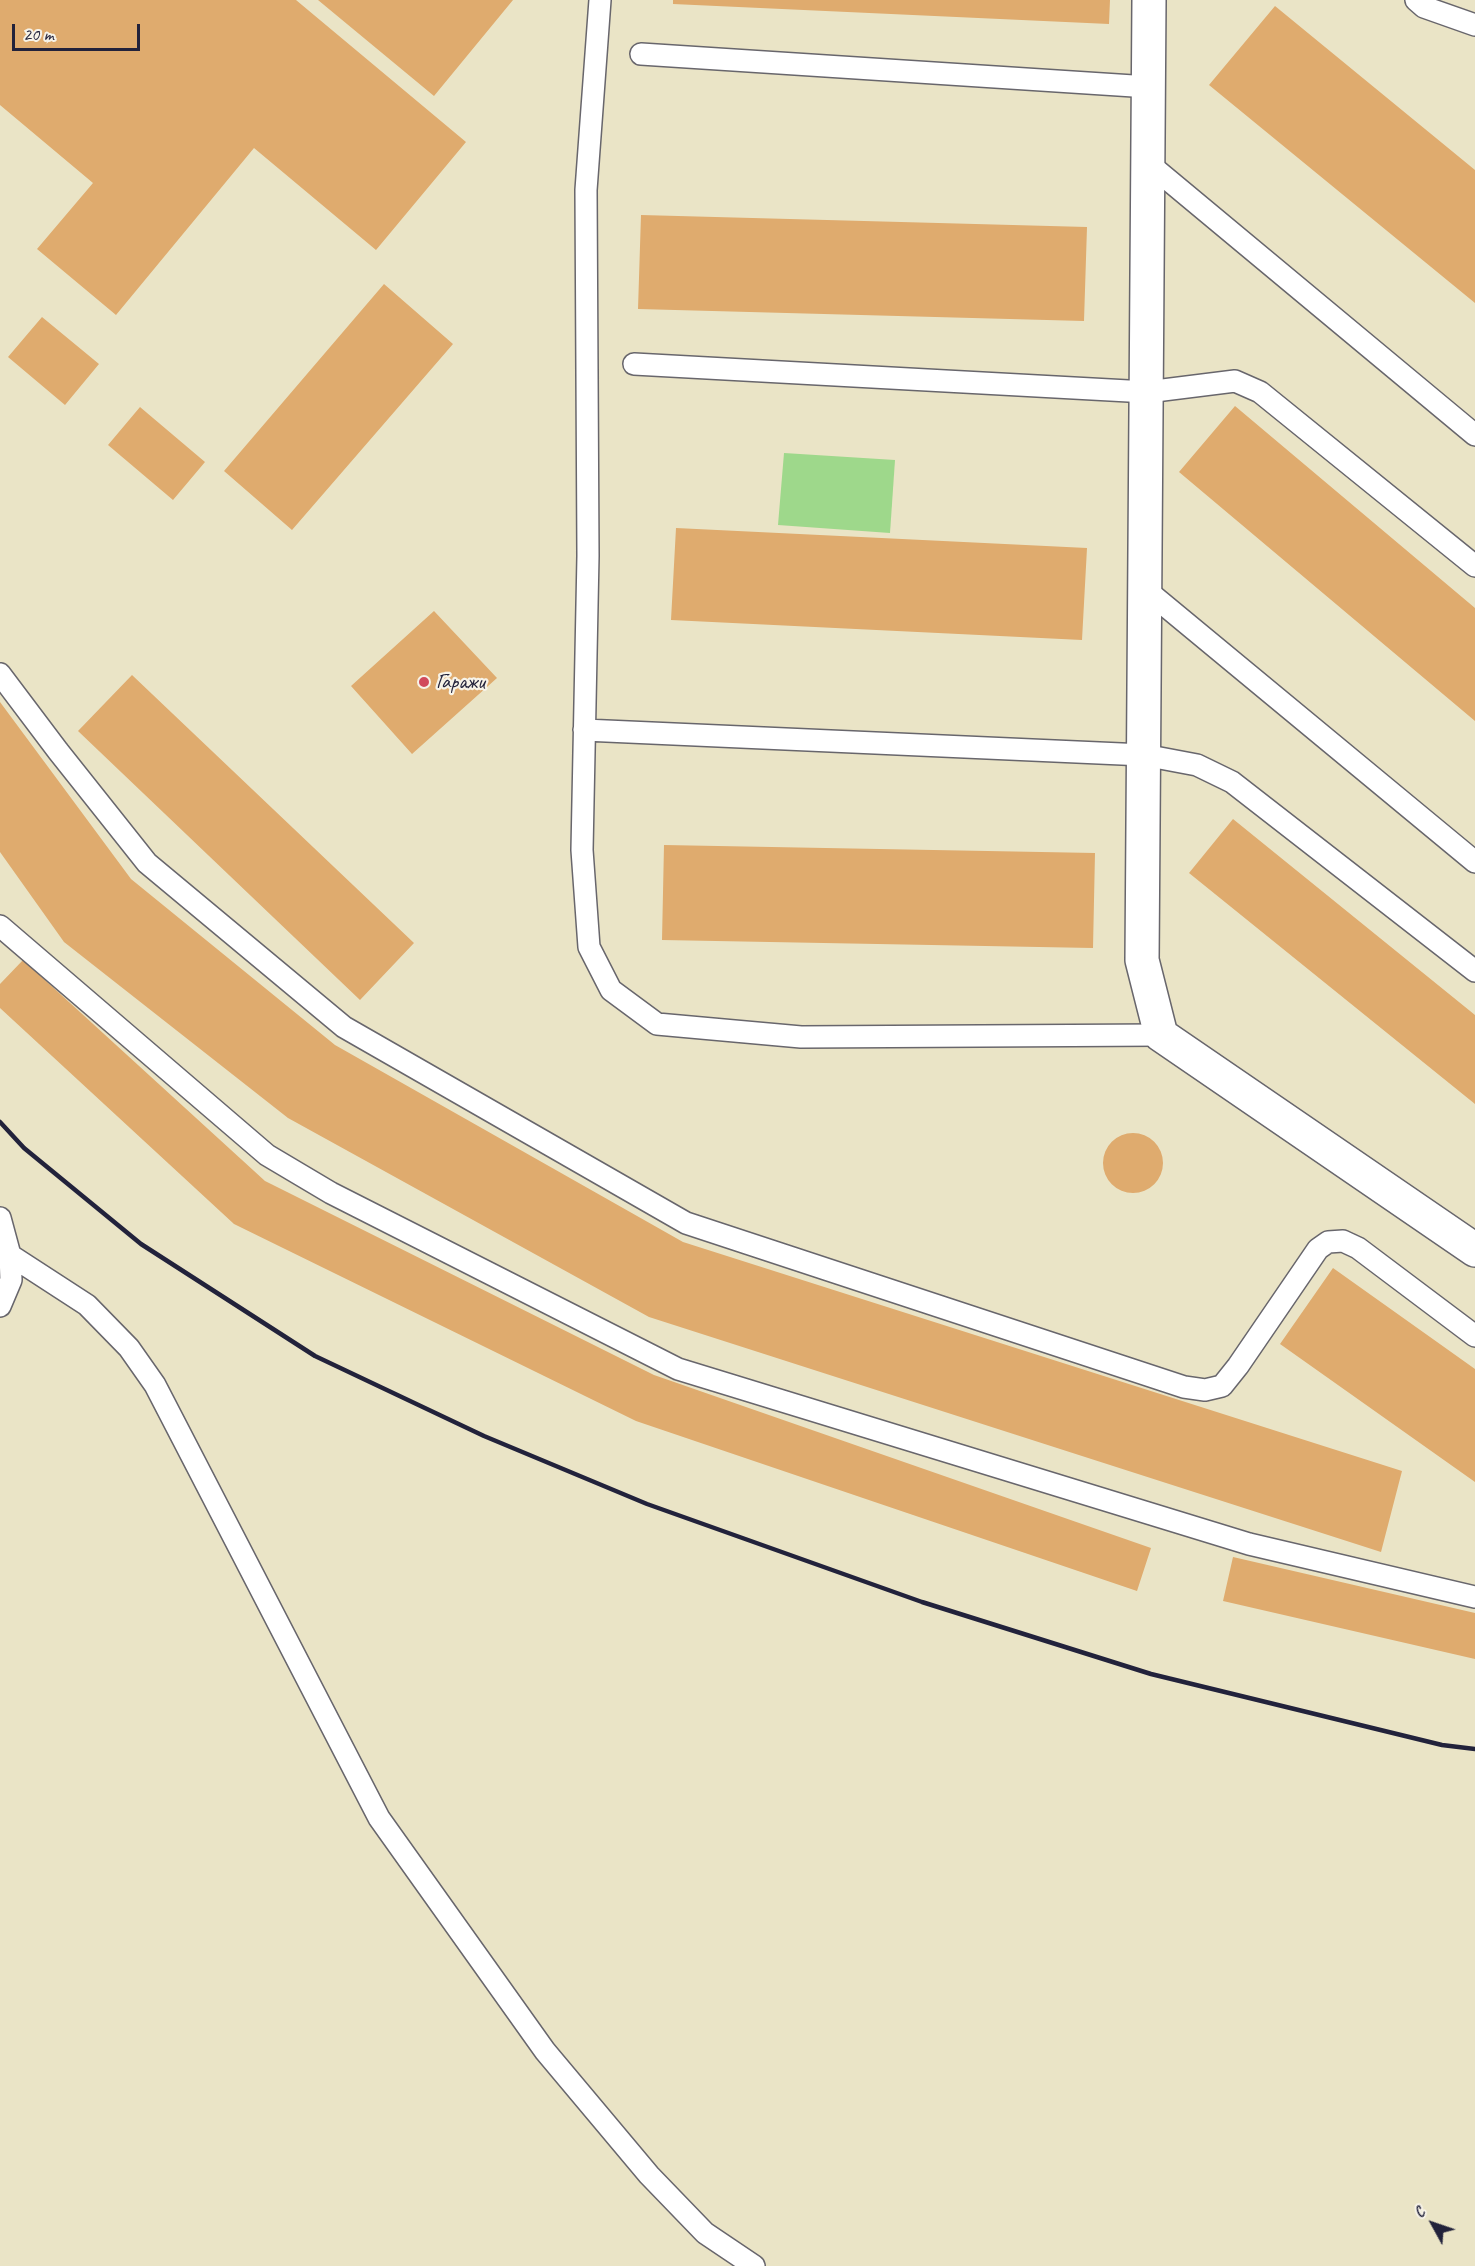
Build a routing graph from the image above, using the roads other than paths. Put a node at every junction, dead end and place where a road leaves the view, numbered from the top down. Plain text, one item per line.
1 (600, 0) edge
2 (1149, 0) edge
3 (1416, 0) edge
4 (1475, 25) edge
5 (640, 54) dead end
6 (1149, 87) junction
7 (1148, 163) junction
8 (634, 364) dead end
9 (1147, 392) junction
10 (1475, 435) edge
11 (1475, 566) edge
12 (1145, 589) junction
13 (0, 674) edge
14 (584, 730) junction
15 (1144, 755) junction
16 (1475, 862) edge
17 (0, 926) edge
18 (1475, 971) edge
19 (1161, 1035) junction
20 (4, 1237) edge
21 (1475, 1250) edge
22 (0, 1306) edge
23 (1475, 1336) edge
24 (1475, 1597) edge
25 (754, 2266) edge

1 - 14 lane
2 - 6 street
3 - 4 lane
5 - 6 lane
6 - 7 street
7 - 9 street
7 - 10 lane
8 - 9 lane
9 - 11 lane
9 - 12 street
12 - 15 street
12 - 16 lane
13 - 23 lane
14 - 15 lane
14 - 19 lane
15 - 18 lane
15 - 19 street
17 - 24 lane
19 - 21 street
20 - 22 lane
20 - 25 lane

